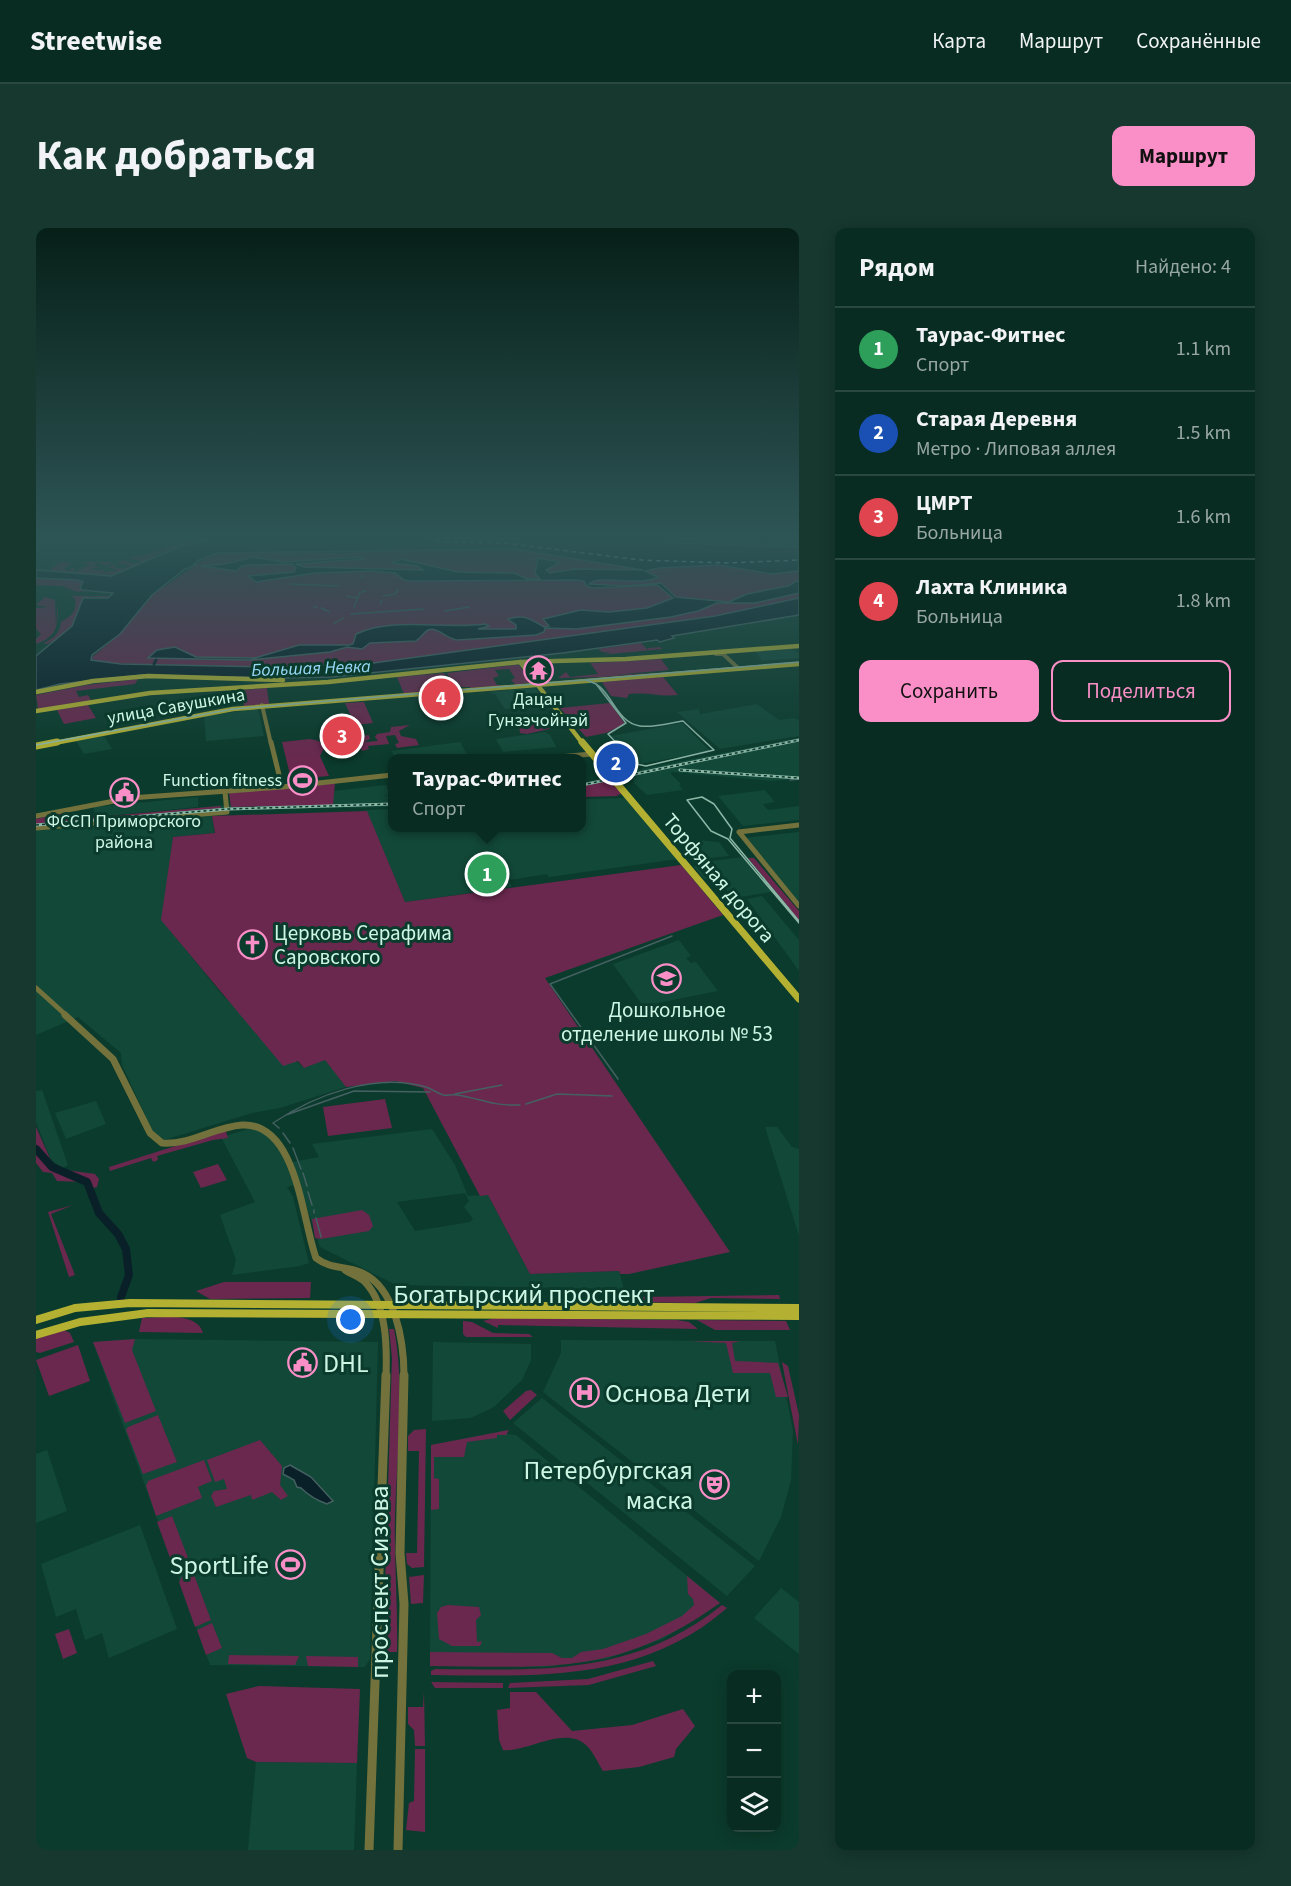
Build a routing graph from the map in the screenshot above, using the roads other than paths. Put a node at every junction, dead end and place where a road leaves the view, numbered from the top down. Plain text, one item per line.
1 (799, 645) edge
2 (706, 653) junction
3 (520, 662) junction
4 (799, 662) edge
5 (737, 667) junction
6 (248, 679) junction
7 (536, 684) junction
8 (246, 687) junction
9 (36, 692) edge
10 (263, 706) junction
11 (36, 711) edge
12 (36, 745) edge
13 (591, 754) junction
14 (586, 755) edge
15 (388, 776) edge
16 (282, 787) junction
17 (225, 792) junction
18 (36, 816) edge
19 (799, 826) edge
20 (36, 828) edge
21 (799, 906) edge
22 (36, 988) edge
23 (799, 999) edge
24 (344, 1270) junction
25 (376, 1304) junction
26 (388, 1304) junction
27 (799, 1308) edge
28 (380, 1315) junction
29 (394, 1315) junction
30 (799, 1316) edge
31 (36, 1320) edge
32 (36, 1335) edge
33 (369, 1850) edge
34 (399, 1850) edge

1 - 2 main road
1 - 6 main road
2 - 3 main road
2 - 5 street
3 - 7 main road, Торфяная дорога
3 - 8 main road
4 - 5 main road, улица Савушкина
5 - 7 main road, улица Савушкина
6 - 8 main road
6 - 9 main road
7 - 10 main road, улица Савушкина
7 - 13 main road, Торфяная дорога
8 - 11 main road
10 - 12 main road, улица Савушкина
10 - 16 street
13 - 14 street
13 - 23 main road, Торфяная дорога
15 - 16 street
16 - 17 street
17 - 18 street
17 - 20 street
19 - 21 street
22 - 24 street
24 - 25 street, проспект Сизова
24 - 26 street, проспект Сизова
25 - 26 main road, Богатырский проспект
25 - 28 street, проспект Сизова
25 - 31 main road, Богатырский проспект
26 - 27 main road, Богатырский проспект
26 - 29 street, проспект Сизова
28 - 29 main road, Богатырский проспект
28 - 32 main road, Богатырский проспект
28 - 33 street, проспект Сизова
29 - 30 main road, Богатырский проспект
29 - 34 street, проспект Сизова

